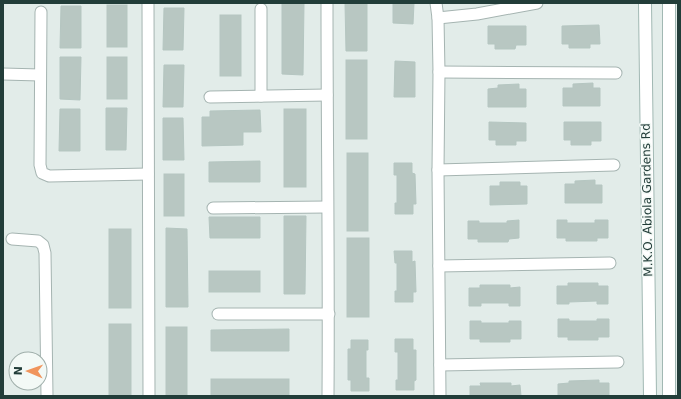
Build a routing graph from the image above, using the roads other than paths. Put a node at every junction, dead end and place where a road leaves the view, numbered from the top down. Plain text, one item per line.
1 (148, 3) edge
2 (327, 3) edge
3 (436, 3) edge
4 (537, 3) edge
5 (645, 3) edge
6 (669, 3) edge
7 (261, 9) dead end
8 (41, 12) dead end
9 (438, 18) junction
10 (439, 72) junction
11 (616, 73) dead end
12 (3, 74) edge
13 (40, 75) junction
14 (327, 95) junction
15 (261, 96) junction
16 (210, 97) dead end
17 (614, 166) dead end
18 (438, 170) junction
19 (148, 174) junction
20 (328, 207) junction
21 (213, 208) dead end
22 (673, 223) edge
23 (12, 239) dead end
24 (610, 263) dead end
25 (439, 266) junction
26 (218, 314) dead end
27 (329, 314) junction
28 (618, 362) dead end
29 (440, 365) junction
30 (47, 396) edge
31 (149, 396) edge
32 (328, 396) edge
33 (440, 396) edge
34 (650, 396) edge
35 (669, 396) edge

1 - 19 street
2 - 14 street
3 - 9 street
4 - 9 street
5 - 34 street, M.K.O. Abiola Gardens Rd
6 - 22 street, M.K.O. Abiola Gardens Rd
7 - 15 street
8 - 13 street
9 - 10 street
10 - 11 street
10 - 18 street
12 - 13 street
13 - 19 street
14 - 15 street
14 - 20 street
15 - 16 street
17 - 18 street
18 - 25 street
19 - 31 street
20 - 21 street
20 - 27 street
22 - 35 street, M.K.O. Abiola Gardens Rd
23 - 30 street
24 - 25 street
25 - 29 street
26 - 27 street
27 - 32 street
28 - 29 street
29 - 33 street

